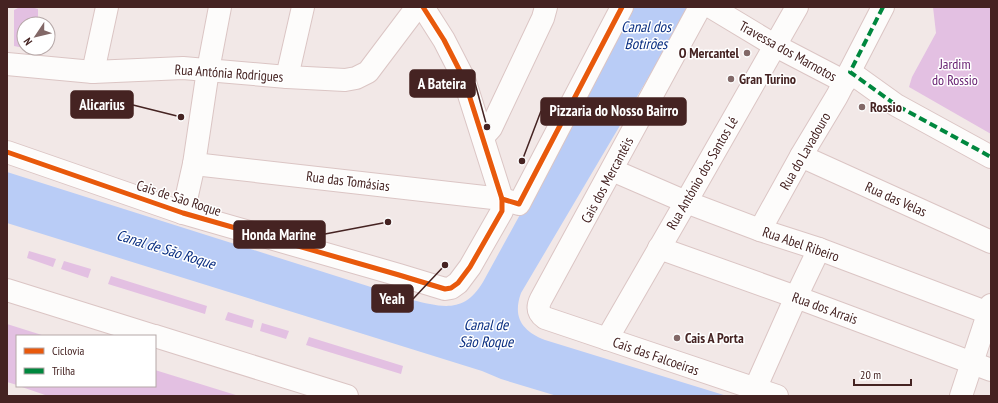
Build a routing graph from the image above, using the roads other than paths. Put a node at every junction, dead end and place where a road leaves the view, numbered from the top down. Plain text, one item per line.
1 (107, 7) edge
2 (220, 7) edge
3 (303, 7) edge
4 (417, 7) edge
5 (423, 7) edge
6 (546, 7) edge
7 (622, 7) edge
8 (700, 7) edge
9 (711, 7) edge
10 (797, 7) edge
11 (883, 7) edge
12 (774, 45) junction
13 (7, 64) edge
14 (208, 70) junction
15 (93, 72) junction
16 (287, 77) junction
17 (848, 77) junction
18 (483, 137) junction
19 (7, 152) edge
20 (801, 156) junction
21 (991, 157) edge
22 (194, 164) junction
23 (612, 170) junction
24 (502, 199) junction
25 (686, 202) junction
26 (183, 213) junction
27 (760, 230) junction
28 (991, 242) edge
29 (659, 248) junction
30 (819, 249) junction
31 (7, 290) edge
32 (796, 297) junction
33 (538, 310) joint
34 (990, 310) edge
35 (152, 335) edge
36 (156, 336) edge
37 (607, 339) junction
38 (982, 366) edge
39 (755, 389) junction
40 (347, 396) edge
41 (777, 396) edge
42 (961, 396) edge

1 - 15 street
2 - 14 street
3 - 16 street
4 - 16 street, Rua Antónia Rodrigues
5 - 18 street
6 - 18 street
7 - 24 street, Rua das Tomásias
8 - 23 street, Cais dos Mercantéis
9 - 12 street, Travessa dos Marnotos
10 - 12 street, Rua António dos Santos Lé
11 - 17 street
12 - 17 street, Travessa dos Marnotos
12 - 25 street, Rua António dos Santos Lé
13 - 15 street, Rua Antónia Rodrigues
14 - 15 street, Rua Antónia Rodrigues
14 - 16 street, Rua Antónia Rodrigues
14 - 22 street
17 - 20 street, Rua do Lavadouro
17 - 21 street, Travessa dos Marnotos
18 - 24 street
19 - 26 street, Cais de São Roque
20 - 27 street, Rua do Lavadouro
20 - 28 street, Rua das Velas
22 - 24 street, Rua das Tomásias
22 - 26 street
23 - 25 street, Rua Abel Ribeiro
23 - 33 street, Cais dos Mercantéis
24 - 26 street, Cais de São Roque
25 - 27 street, Rua Abel Ribeiro
25 - 29 street, Rua António dos Santos Lé
27 - 30 street, Rua Abel Ribeiro
29 - 32 street, Rua dos Arrais
29 - 37 street, Rua António dos Santos Lé
30 - 32 street
30 - 34 street, Rua Abel Ribeiro
31 - 35 street
32 - 38 street, Rua dos Arrais
32 - 39 street
33 - 37 street, Cais das Falcoeiras
34 - 38 street
36 - 40 street
37 - 39 street, Cais das Falcoeiras
38 - 42 street
39 - 41 street, Cais das Falcoeiras

